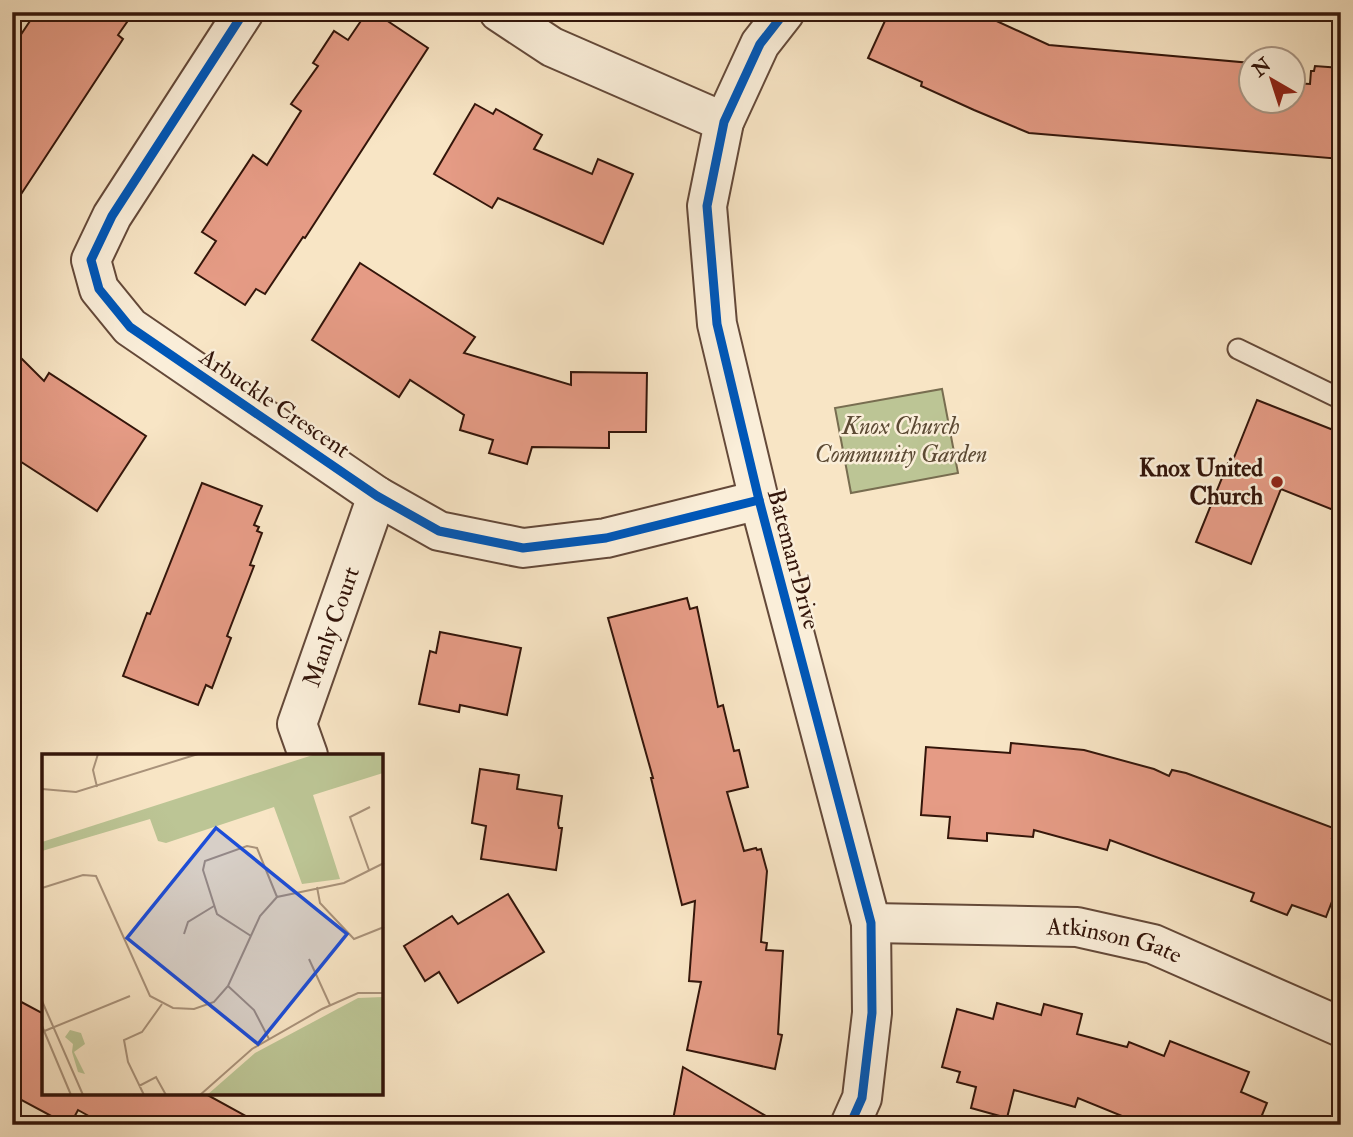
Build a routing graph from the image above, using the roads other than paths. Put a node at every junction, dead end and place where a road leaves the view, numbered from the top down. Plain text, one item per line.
1 (244, 12) edge
2 (499, 12) edge
3 (785, 12) edge
4 (724, 122) junction
5 (1238, 349) dead end
6 (1341, 400) edge
7 (377, 496) junction
8 (759, 500) junction
9 (309, 754) edge
10 (871, 923) junction
11 (1341, 1027) edge
12 (850, 1125) edge

1 - 7 street, Arbuckle Crescent
2 - 4 street
3 - 4 street, Bateman Drive
4 - 8 street, Bateman Drive
5 - 6 lane
7 - 8 street, Arbuckle Crescent
7 - 9 street, Manly Court
8 - 10 street, Bateman Drive
10 - 11 street, Atkinson Gate
10 - 12 street, Bateman Drive

